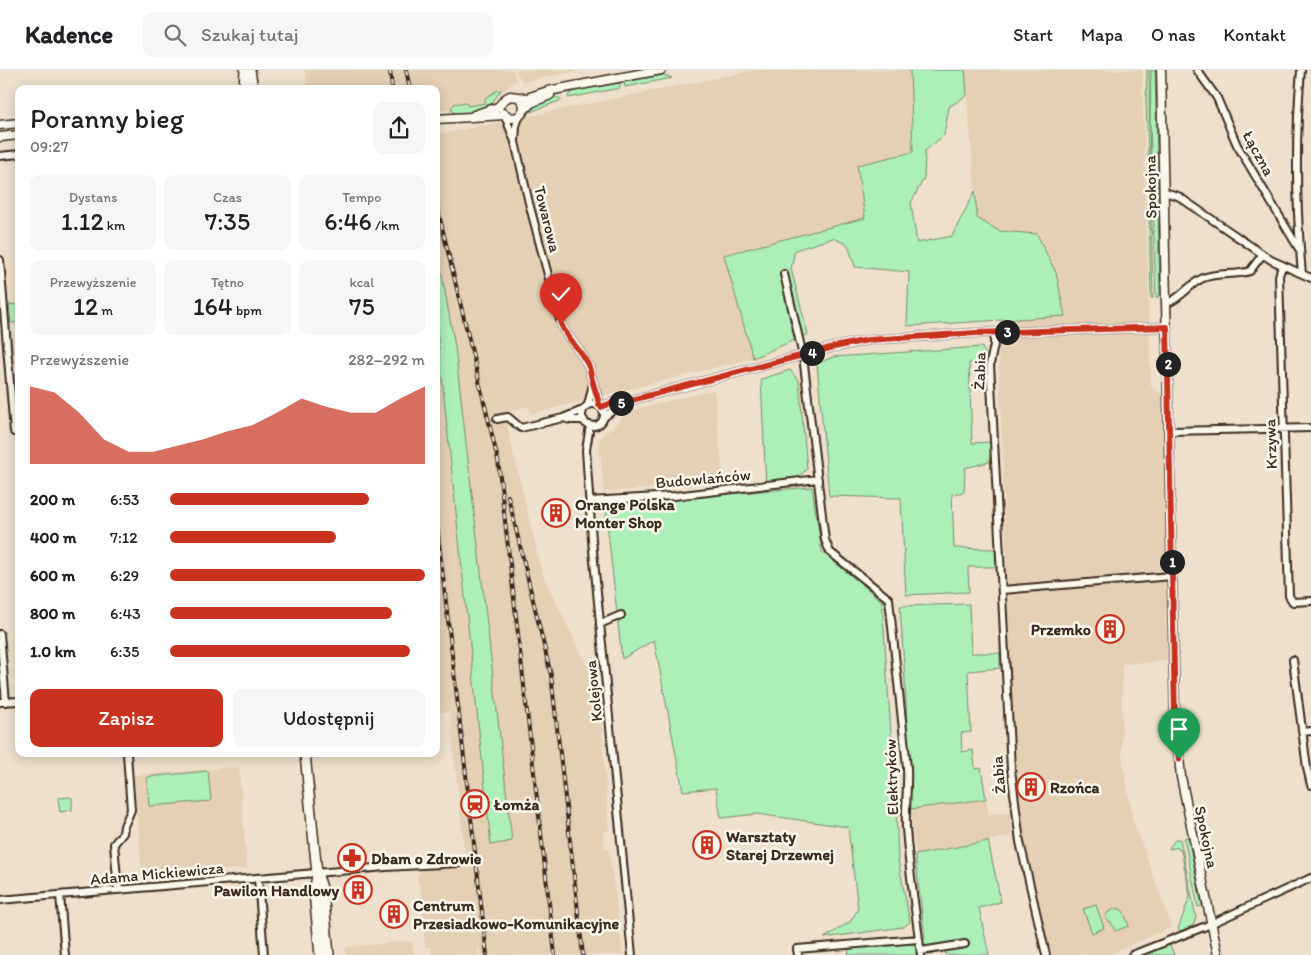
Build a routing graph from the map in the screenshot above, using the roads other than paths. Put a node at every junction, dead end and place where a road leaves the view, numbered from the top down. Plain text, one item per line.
1 (245, 70) edge
2 (250, 70) edge
3 (661, 70) edge
4 (1161, 70) edge
5 (1197, 70) edge
6 (1301, 70) edge
7 (244, 85) edge
8 (252, 85) edge
9 (558, 90) junction
10 (519, 97) junction
11 (502, 104) junction
12 (521, 113) junction
13 (505, 116) junction
14 (472, 117) junction
15 (440, 119) edge
16 (15, 123) edge
17 (0, 125) edge
18 (15, 135) edge
19 (0, 136) edge
20 (515, 142) junction
21 (15, 154) edge
22 (0, 156) edge
23 (1164, 192) junction
24 (1299, 249) junction
25 (1262, 254) junction
26 (0, 260) edge
27 (1282, 266) junction
28 (784, 274) dead end
29 (1302, 274) junction
30 (1311, 278) edge
31 (1166, 303) junction
32 (1167, 327) junction
33 (994, 333) junction
34 (803, 356) junction
35 (593, 384) junction
36 (624, 402) junction
37 (600, 406) junction
38 (586, 407) junction
39 (604, 417) junction
40 (563, 418) junction
41 (497, 419) dead end
42 (584, 420) junction
43 (590, 425) junction
44 (1311, 428) edge
45 (1284, 429) junction
46 (1170, 431) junction
47 (14, 432) dead end
48 (818, 479) junction
49 (590, 500) junction
50 (1172, 576) junction
51 (1002, 590) junction
52 (1311, 601) edge
53 (621, 615) dead end
54 (600, 624) junction
55 (0, 634) edge
56 (1293, 660) dead end
57 (3, 702) edge
58 (1311, 731) edge
59 (1303, 732) junction
60 (127, 757) edge
61 (305, 757) edge
62 (1311, 785) edge
63 (459, 863) dead end
64 (317, 873) junction
65 (258, 878) junction
66 (1311, 878) edge
67 (118, 890) junction
68 (60, 895) junction
69 (0, 900) edge
70 (1211, 924) junction
71 (919, 939) junction
72 (966, 944) dead end
73 (1145, 952) edge
74 (921, 953) edge
75 (65, 955) edge
76 (264, 955) edge
77 (320, 955) edge
78 (329, 955) edge
79 (632, 955) edge
80 (798, 955) edge
81 (1046, 955) edge
82 (1132, 955) edge
83 (1218, 955) edge

1 - 7 main road
2 - 8 main road
3 - 9 street
4 - 23 street, Spokojna
5 - 24 street, Łączna
6 - 24 street
9 - 10 street
9 - 12 street
10 - 11 street
10 - 12 street
11 - 13 street
11 - 14 street
12 - 13 street
12 - 20 street, Towarowa
13 - 14 street
13 - 20 street, Towarowa
14 - 15 street
16 - 17 street
18 - 19 street
20 - 35 street, Towarowa
21 - 22 street
23 - 25 street
23 - 31 street, Spokojna
24 - 29 street
25 - 27 street
25 - 31 street
26 - 47 street
27 - 29 street
27 - 45 street, Krzywa
28 - 34 street
29 - 30 street
31 - 32 street, Spokojna
32 - 33 street
32 - 46 street, Spokojna
33 - 34 street
33 - 51 street, Żabia
34 - 36 street
34 - 48 street
35 - 37 street, Towarowa
35 - 38 street
36 - 37 street
36 - 39 street
37 - 38 street
37 - 39 street
38 - 40 street
38 - 42 street
39 - 43 street
40 - 41 street
40 - 42 street
42 - 43 street
43 - 49 street, Kolejowa
44 - 45 street
45 - 46 street
45 - 52 street, Krzywa
46 - 50 street, Spokojna
48 - 49 street, Budowlańców
48 - 71 street, Elektryków
49 - 54 street, Kolejowa
50 - 51 street
50 - 70 street, Spokojna
51 - 81 street, Żabia
53 - 54 street
54 - 79 street, Kolejowa
55 - 57 street
56 - 59 street
58 - 59 street
59 - 62 street
60 - 67 street
61 - 64 main road
63 - 64 street, Adama Mickiewicza
64 - 65 street, Adama Mickiewicza
64 - 77 main road
64 - 78 main road
65 - 67 street, Adama Mickiewicza
65 - 76 street
66 - 70 street
67 - 68 street, Adama Mickiewicza
68 - 69 street, Adama Mickiewicza
68 - 75 street
70 - 73 street
70 - 83 street, Spokojna
71 - 74 street, Elektryków
71 - 80 street
72 - 74 street
73 - 82 street

